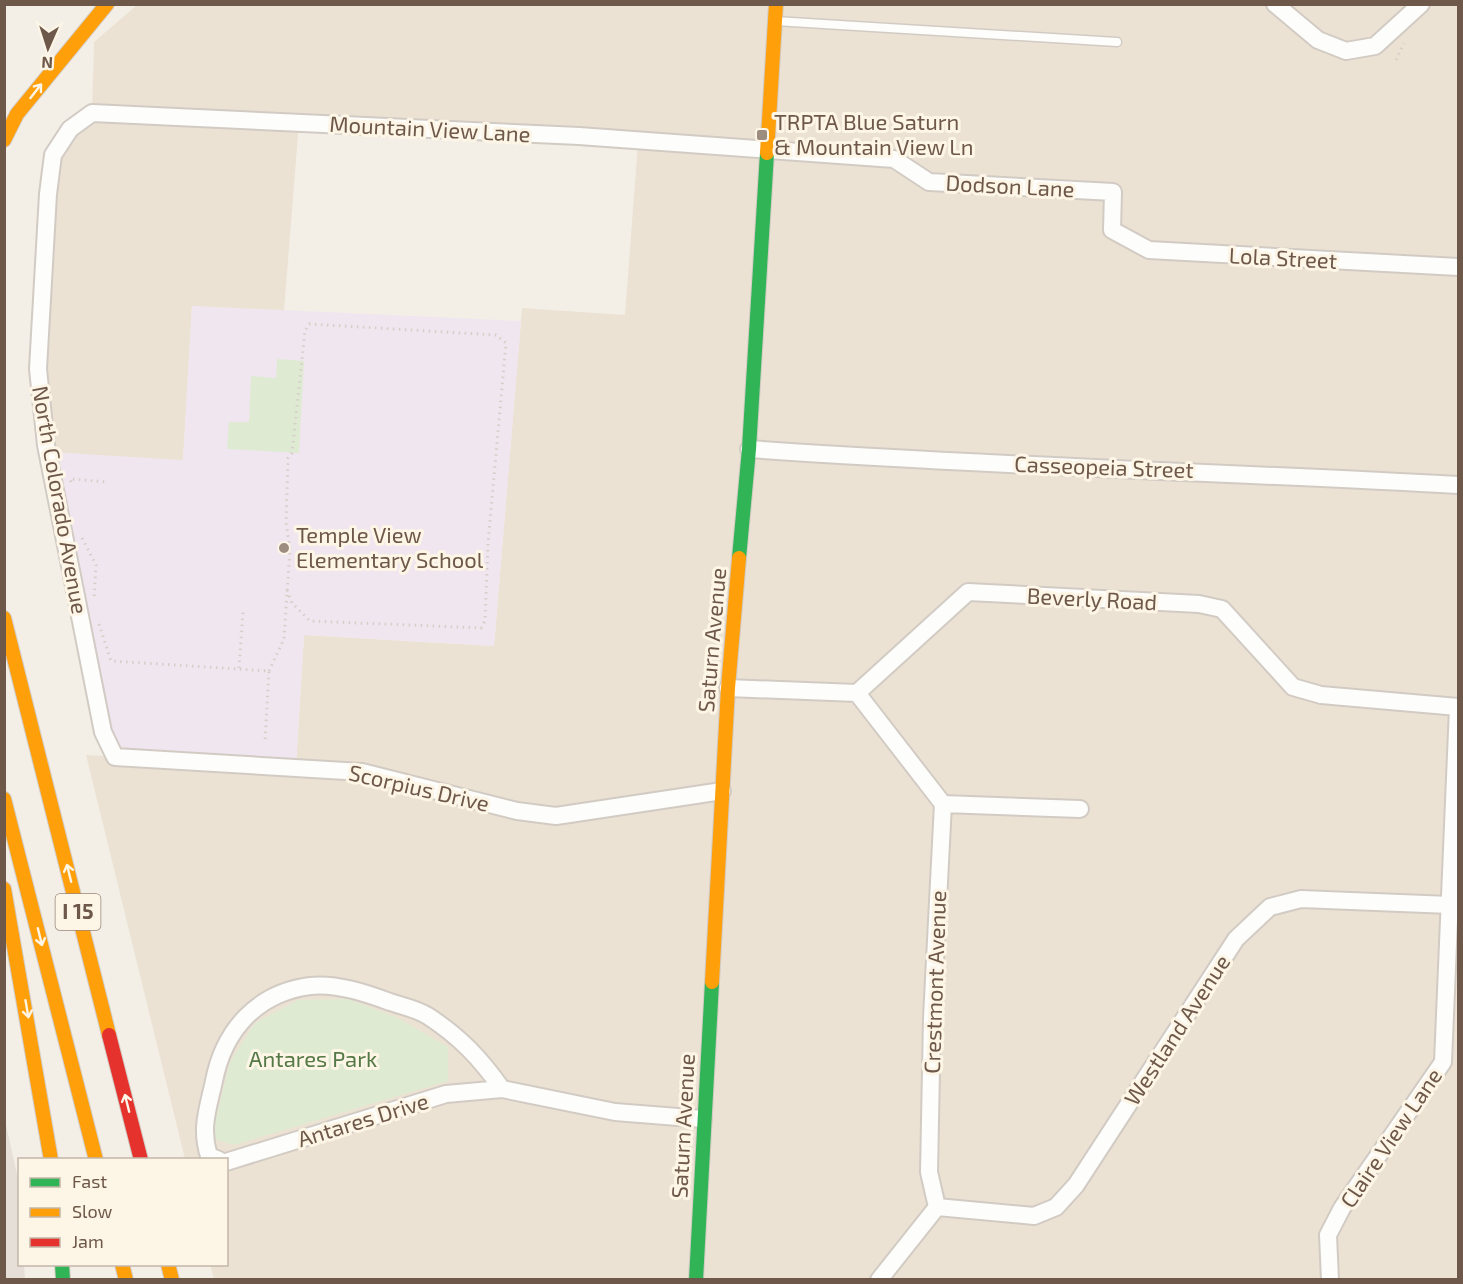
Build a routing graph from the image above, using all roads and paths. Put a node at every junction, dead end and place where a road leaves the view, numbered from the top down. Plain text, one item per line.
1 (107, 4) edge
2 (776, 4) edge
3 (1275, 4) edge
4 (1421, 4) edge
5 (775, 21) junction
6 (1406, 41) dead end
7 (1117, 42) dead end
8 (1396, 60) dead end
9 (92, 112) joint
10 (4, 140) edge
11 (767, 149) junction
12 (1112, 230) joint
13 (1458, 267) edge
14 (749, 449) junction
15 (108, 482) dead end
16 (1458, 485) edge
17 (72, 489) dead end
18 (80, 530) dead end
19 (287, 590) junction
20 (94, 608) dead end
21 (243, 612) dead end
22 (5, 613) edge
23 (97, 618) dead end
24 (240, 668) junction
25 (269, 671) junction
26 (728, 688) junction
27 (857, 693) junction
28 (1458, 707) edge
29 (265, 741) dead end
30 (115, 757) joint
31 (722, 791) junction
32 (4, 799) edge
33 (943, 804) junction
34 (1080, 809) dead end
35 (4, 889) edge
36 (1450, 905) junction
37 (502, 1089) junction
38 (703, 1119) junction
39 (51, 1158) edge
40 (95, 1158) edge
41 (140, 1158) edge
42 (214, 1158) edge
43 (228, 1161) edge
44 (937, 1207) junction
45 (696, 1280) edge
46 (879, 1280) edge
47 (1330, 1280) edge

10 -> 1 main road
2 - 5 main road, Saturn Avenue
3 - 4 street
5 - 7 lane
5 - 11 main road, Saturn Avenue
6 - 8 path
9 - 11 street, Mountain View Lane
9 - 30 street, North Colorado Avenue
11 - 12 street, Dodson Lane
11 - 14 main road, Saturn Avenue
12 - 13 street, Lola Street
14 - 16 street, Casseopeia Street
14 - 26 main road, Saturn Avenue
15 - 17 path
18 - 20 path
19 - 19 path
19 - 25 path
21 - 24 path
41 -> 22 main road, I 15
23 - 24 path
24 - 25 path
25 - 29 path
26 - 27 street
26 - 31 main road, Saturn Avenue
27 - 28 street, Beverly Road
27 - 33 street
28 - 36 street, Claire View Lane
30 - 31 street, Scorpius Drive
31 - 38 main road, Saturn Avenue
32 -> 40 main road, I 15
33 - 34 street
33 - 44 street, Crestmont Avenue
35 -> 39 main road
36 - 44 street, Westland Avenue
36 - 47 street, Claire View Lane
37 - 38 street, Antares Drive
37 - 42 street
37 - 43 street, Antares Drive
38 - 45 main road, Saturn Avenue
44 - 46 street

